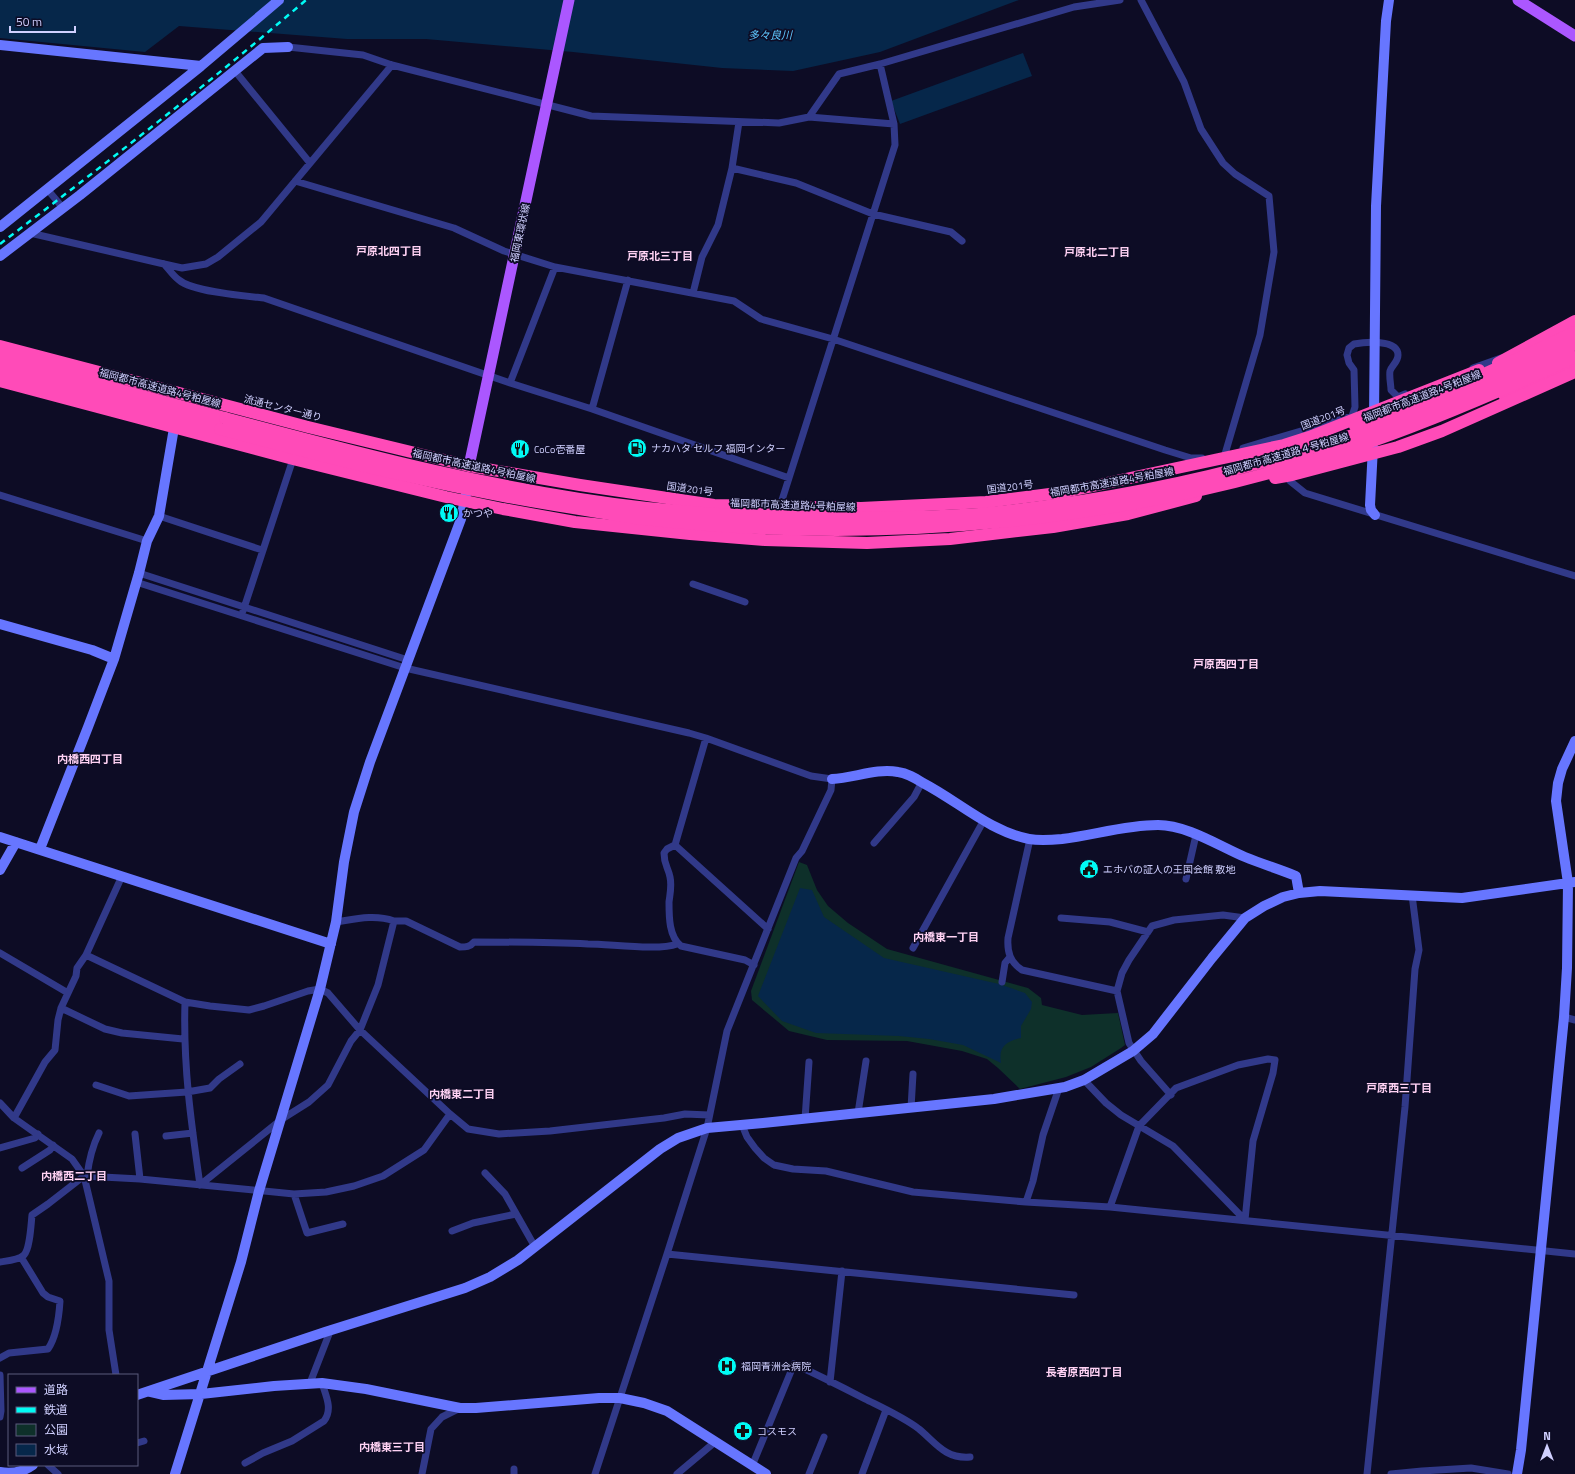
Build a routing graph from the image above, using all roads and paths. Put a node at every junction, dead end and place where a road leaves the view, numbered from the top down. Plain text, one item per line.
1 (279, 0) edge
2 (569, 0) edge
3 (1120, 0) edge
4 (1141, 0) edge
5 (1389, 0) edge
6 (1518, 0) edge
7 (1575, 36) edge
8 (0, 46) edge
9 (288, 47) joint
10 (880, 64) junction
11 (392, 65) junction
12 (201, 66) junction
13 (235, 71) junction
14 (547, 103) junction
15 (809, 117) junction
16 (739, 122) junction
17 (894, 124) junction
18 (310, 163) junction
19 (732, 168) junction
20 (295, 181) junction
21 (47, 189) junction
22 (63, 208) junction
23 (873, 214) junction
24 (0, 227) edge
25 (30, 233) junction
26 (962, 241) dead end
27 (515, 254) junction
28 (0, 256) edge
29 (164, 264) junction
30 (555, 266) junction
31 (628, 280) junction
32 (693, 293) junction
33 (1575, 317) edge
34 (1575, 321) edge
35 (1575, 332) edge
36 (833, 339) junction
37 (1374, 343) junction
38 (1575, 344) edge
39 (0, 346) edge
40 (1575, 357) edge
41 (0, 358) edge
42 (1575, 365) edge
43 (0, 369) edge
44 (1575, 372) edge
45 (487, 375) junction
46 (0, 381) edge
47 (510, 383) junction
48 (592, 409) junction
49 (1374, 412) junction
50 (223, 423) junction
51 (174, 428) junction
52 (1373, 445) junction
53 (1225, 454) junction
54 (293, 459) junction
55 (1263, 462) junction
56 (469, 466) junction
57 (789, 478) junction
58 (1290, 481) dead end
59 (1221, 485) junction
60 (0, 495) edge
61 (466, 501) junction
62 (782, 506) junction
63 (1375, 515) junction
64 (159, 516) junction
65 (988, 524) joint
66 (147, 541) junction
67 (262, 550) junction
68 (1575, 576) edge
69 (138, 578) junction
70 (693, 584) dead end
71 (745, 602) dead end
72 (244, 608) junction
73 (242, 616) junction
74 (0, 624) edge
75 (114, 659) junction
76 (406, 664) junction
77 (706, 738) junction
78 (1575, 741) edge
79 (832, 779) junction
80 (922, 782) junction
81 (984, 820) junction
82 (1196, 835) junction
83 (0, 837) edge
84 (1030, 839) junction
85 (16, 842) junction
86 (874, 843) dead end
87 (675, 844) junction
88 (40, 849) junction
89 (0, 870) edge
90 (122, 876) junction
91 (1186, 879) dead end
92 (1571, 883) edge
93 (1299, 893) junction
94 (1412, 895) junction
95 (1061, 918) dead end
96 (1245, 918) junction
97 (394, 921) junction
98 (336, 922) junction
99 (768, 929) junction
100 (1148, 932) junction
101 (331, 944) junction
102 (677, 944) junction
103 (914, 948) dead end
104 (0, 953) edge
105 (86, 954) junction
106 (1010, 957) junction
107 (754, 965) junction
108 (1002, 982) dead end
109 (320, 989) junction
110 (1117, 991) junction
111 (68, 993) junction
112 (184, 1002) junction
113 (61, 1008) junction
114 (1564, 1016) junction
115 (1575, 1020) edge
116 (360, 1030) junction
117 (183, 1039) junction
118 (1133, 1051) junction
119 (809, 1062) dead end
120 (866, 1062) dead end
121 (240, 1064) dead end
122 (913, 1074) dead end
123 (1084, 1080) junction
124 (96, 1085) dead end
125 (1059, 1088) junction
126 (187, 1092) junction
127 (1171, 1095) junction
128 (0, 1103) edge
129 (911, 1108) junction
130 (858, 1113) junction
131 (450, 1114) junction
132 (709, 1116) junction
133 (14, 1118) junction
134 (282, 1119) junction
135 (805, 1119) junction
136 (742, 1125) junction
137 (1139, 1126) junction
138 (707, 1128) junction
139 (99, 1133) dead end
140 (193, 1133) junction
141 (38, 1134) junction
142 (135, 1134) dead end
143 (166, 1136) dead end
144 (53, 1145) junction
145 (0, 1148) edge
146 (22, 1168) dead end
147 (485, 1173) dead end
148 (86, 1176) junction
149 (140, 1179) junction
150 (200, 1184) junction
151 (259, 1191) junction
152 (294, 1194) junction
153 (1026, 1202) junction
154 (1110, 1207) junction
155 (516, 1214) junction
156 (1245, 1220) junction
157 (343, 1224) dead end
158 (452, 1232) dead end
159 (1392, 1235) junction
160 (534, 1247) junction
161 (1541, 1251) junction
162 (668, 1254) junction
163 (1575, 1254) edge
164 (21, 1257) junction
165 (0, 1262) edge
166 (842, 1271) junction
167 (1074, 1295) dead end
168 (331, 1329) junction
169 (0, 1358) edge
170 (208, 1372) junction
171 (116, 1374) edge
172 (0, 1375) edge
173 (830, 1382) junction
174 (310, 1383) junction
175 (322, 1383) junction
176 (148, 1392) junction
177 (201, 1394) junction
178 (138, 1396) edge
179 (620, 1398) junction
180 (460, 1408) junction
181 (886, 1410) junction
182 (0, 1417) edge
183 (824, 1437) dead end
184 (715, 1442) junction
185 (970, 1457) dead end
186 (245, 1463) dead end
187 (31, 1466) edge
188 (49, 1466) edge
189 (753, 1469) edge
190 (0, 1472) edge
191 (58, 1474) edge
192 (175, 1474) edge
193 (422, 1474) edge
194 (595, 1474) edge
195 (677, 1474) edge
196 (766, 1474) edge
197 (809, 1474) edge
198 (862, 1474) edge
199 (1367, 1474) edge
200 (1391, 1474) edge
201 (1508, 1474) edge
202 (1517, 1474) edge

1 - 12 street
2 - 14 main road, 福岡東環状線
3 - 10 street
4 - 53 street
5 - 37 street
6 - 7 main road
8 - 12 street
9 - 11 street
9 - 13 street
10 - 15 street
10 - 17 street
11 - 14 street
11 - 18 street
12 - 21 street
13 - 18 street
13 - 22 street
14 - 16 street
14 - 27 main road, 福岡東環状線
15 - 16 street
15 - 17 street
16 - 19 street
17 - 23 street
18 - 20 street
19 - 23 street
19 - 32 street
20 - 27 street
20 - 29 street
21 - 22 street
21 - 24 street
22 - 25 street
23 - 26 street
23 - 36 street
25 - 28 street
25 - 29 street
27 - 30 street
27 - 45 main road, 福岡東環状線
29 - 45 street
30 - 31 street
30 - 47 street
31 - 32 street
31 - 48 street
32 - 36 street
33 - 37 street
34 - 49 highway, 国道201号
35 - 55 highway, bridge
36 - 53 street
36 - 57 street
37 - 49 street
37 - 53 street
38 - 55 highway, 福岡都市高速道路4号粕屋線, bridge
39 - 56 highway, 流通センター通り
40 - 59 highway, 福岡都市高速道路４号粕屋線, bridge
41 - 50 highway, 福岡都市高速道路4号粕屋線
42 - 52 highway
43 - 50 highway, 福岡都市高速道路4号粕屋線
44 - 59 highway, bridge
45 - 47 street
45 - 56 main road, 福岡東環状線
46 - 51 highway
47 - 48 street
48 - 57 street
49 - 52 street
49 - 62 highway, 国道201号
50 - 55 highway, 福岡都市高速道路4号粕屋線, bridge
50 - 65 highway, 福岡都市高速道路4号粕屋線, bridge
51 - 54 highway
51 - 64 street
52 - 61 highway
52 - 63 street
54 - 61 highway
54 - 67 street
56 - 61 street
56 - 62 highway, 国道201号
57 - 62 street
58 - 63 street
59 - 65 highway, 福岡都市高速道路４号粕屋線, bridge
60 - 66 street
61 - 76 street
63 - 68 street
64 - 66 street
64 - 67 street
66 - 69 street
67 - 72 street
69 - 72 street
69 - 73 street
69 - 75 street
70 - 71 street
72 - 73 street
72 - 76 street
73 - 76 street
74 - 75 street
75 - 88 street
76 - 77 street
76 - 98 street
77 - 79 street
77 - 87 street
78 - 92 street
79 - 80 street
79 - 99 street
80 - 81 street
80 - 86 street
81 - 84 street
81 - 103 street
82 - 84 street
82 - 91 street
82 - 93 street
83 - 85 street
84 - 106 street
85 - 88 street
85 - 89 street
87 - 99 street
87 - 102 street
88 - 90 street
90 - 101 street
90 - 105 street
92 - 94 street
92 - 114 street
93 - 94 street
93 - 96 street
94 - 159 street
95 - 100 street
96 - 100 street
96 - 118 street
97 - 98 street
97 - 102 street
97 - 116 street
98 - 101 street
99 - 107 street
100 - 110 street
101 - 109 street
102 - 107 street
104 - 111 street
105 - 111 street
105 - 112 street
106 - 108 street
106 - 110 street
107 - 132 street
109 - 112 street
109 - 116 street
109 - 134 street
110 - 118 street
111 - 113 street
112 - 117 street
113 - 117 street
113 - 133 street
114 - 115 street
114 - 161 street
116 - 131 street
116 - 134 street
117 - 126 street
118 - 123 street
118 - 127 street
119 - 135 street
120 - 130 street
121 - 126 street
122 - 129 street
123 - 125 street
123 - 137 street
124 - 126 street
125 - 129 street
125 - 153 street
126 - 140 street
127 - 137 street
127 - 156 street
128 - 133 street
129 - 130 street
130 - 135 street
131 - 132 street
131 - 152 street
132 - 138 street
133 - 141 street
134 - 150 street
134 - 151 street
135 - 136 street
136 - 138 street
136 - 153 street
137 - 154 street
137 - 156 street
138 - 160 street
138 - 162 street
139 - 148 street
140 - 143 street
140 - 150 street
141 - 144 street
141 - 145 street
142 - 149 street
144 - 146 street
144 - 148 street
147 - 155 street
148 - 149 street
148 - 164 street
148 - 171 street
149 - 150 street
150 - 151 street
151 - 152 street
151 - 170 street
152 - 157 street
153 - 154 street
154 - 156 street
155 - 158 street
155 - 160 street
156 - 159 street
159 - 161 street
159 - 199 street
160 - 168 street
161 - 163 street
161 - 202 street
162 - 166 street
162 - 179 street
164 - 165 street
164 - 169 street
166 - 167 street
166 - 173 street
168 - 170 street
168 - 174 street
170 - 176 street
170 - 177 street
172 - 182 street
173 - 181 street
173 - 189 street
174 - 175 street
174 - 177 street
175 - 180 street
175 - 186 street
176 - 177 street
176 - 178 street
177 - 192 street
179 - 180 street
179 - 184 street
179 - 194 street
180 - 193 street
181 - 185 street
181 - 198 street
183 - 197 street
184 - 189 street
184 - 195 street
187 - 190 street
188 - 191 street
189 - 196 street
200 - 201 street

